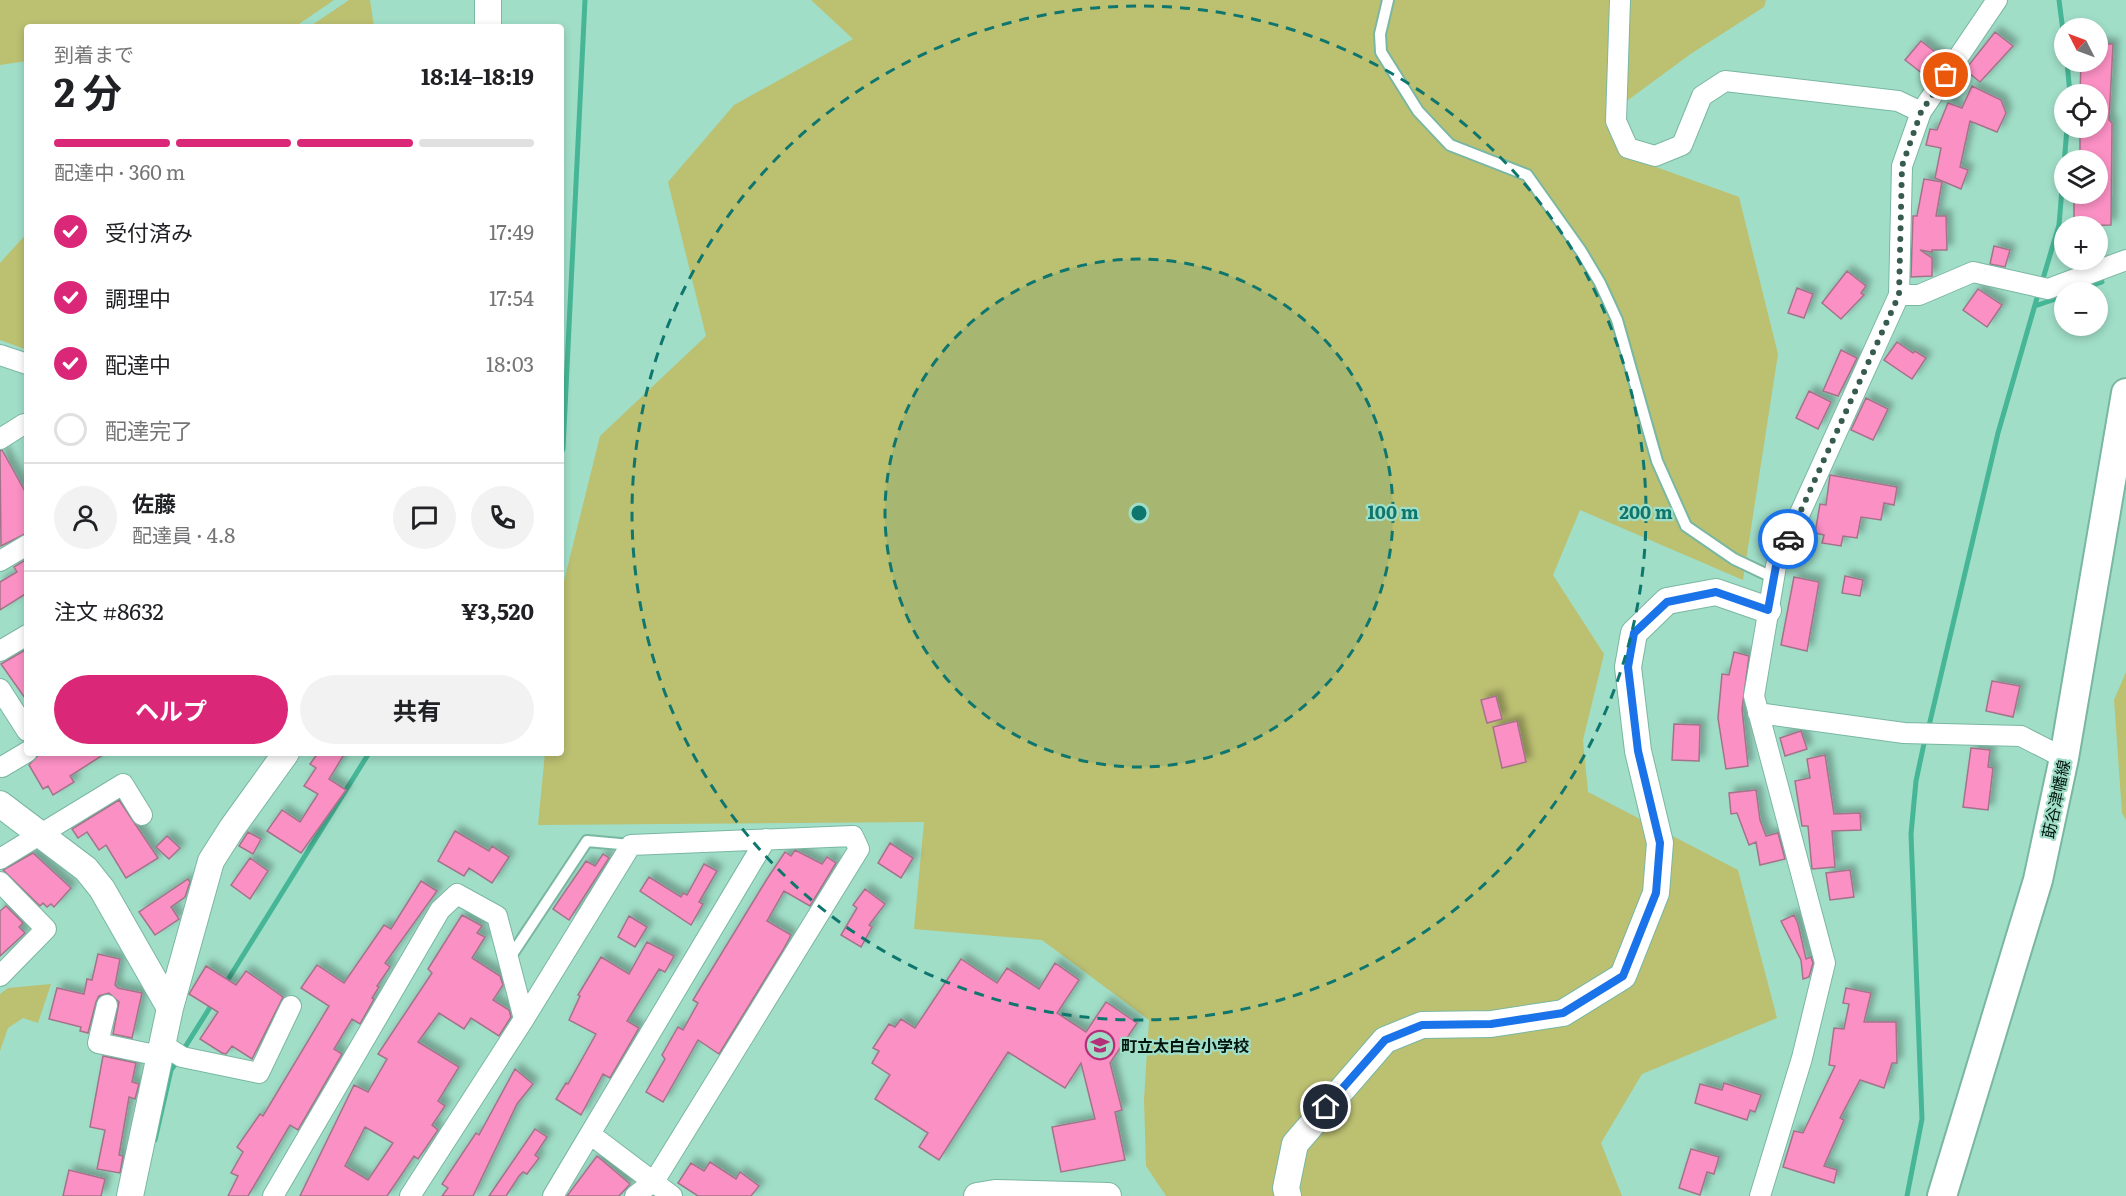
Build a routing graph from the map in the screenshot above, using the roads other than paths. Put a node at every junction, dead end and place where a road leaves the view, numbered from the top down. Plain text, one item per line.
1 (488, 0) edge
2 (1388, 0) edge
3 (1620, 0) edge
4 (1997, 0) edge
5 (488, 24) edge
6 (1921, 112) junction
7 (2126, 260) edge
8 (1899, 295) junction
9 (0, 355) edge
10 (24, 363) edge
11 (2126, 393) edge
12 (24, 424) edge
13 (0, 439) edge
14 (24, 547) edge
15 (0, 561) edge
16 (1774, 578) junction
17 (1768, 610) junction
18 (24, 637) edge
19 (0, 651) edge
20 (0, 689) edge
21 (1758, 713) junction
22 (24, 726) edge
23 (24, 754) edge
24 (283, 756) edge
25 (2064, 758) junction
26 (2, 767) dead end
27 (0, 804) edge
28 (142, 815) dead end
29 (41, 834) junction
30 (766, 840) junction
31 (631, 845) junction
32 (0, 859) edge
33 (0, 882) edge
34 (508, 960) junction
35 (0, 976) edge
36 (107, 1005) dead end
37 (291, 1006) dead end
38 (170, 1008) junction
39 (524, 1019) junction
40 (170, 1053) junction
41 (590, 1134) junction
42 (655, 1180) junction
43 (130, 1196) edge
44 (273, 1196) edge
45 (410, 1196) edge
46 (553, 1196) edge
47 (635, 1196) edge
48 (672, 1196) edge
49 (977, 1196) edge
50 (1108, 1196) edge
51 (1288, 1196) edge
52 (1760, 1196) edge
53 (1942, 1196) edge

1 - 5 street
2 - 16 lane
3 - 6 street
4 - 6 street
6 - 8 street
7 - 8 street
8 - 16 street
9 - 10 street
11 - 25 main road, 莇谷津幡線
12 - 13 street
14 - 15 street
16 - 17 street
17 - 21 street
17 - 51 street
18 - 19 street
20 - 22 street
21 - 25 street
21 - 52 street
23 - 26 street
24 - 38 street
25 - 53 main road, 莇谷津幡線
27 - 29 street
28 - 29 street
29 - 32 street
29 - 38 street
30 - 31 street
30 - 41 street
30 - 42 street
31 - 34 lane
31 - 39 street
33 - 35 street
34 - 39 street
34 - 44 street
36 - 40 street
37 - 40 street
38 - 40 street
39 - 45 street
40 - 43 street
41 - 42 street
41 - 46 street
42 - 47 street
42 - 48 street
49 - 50 street

